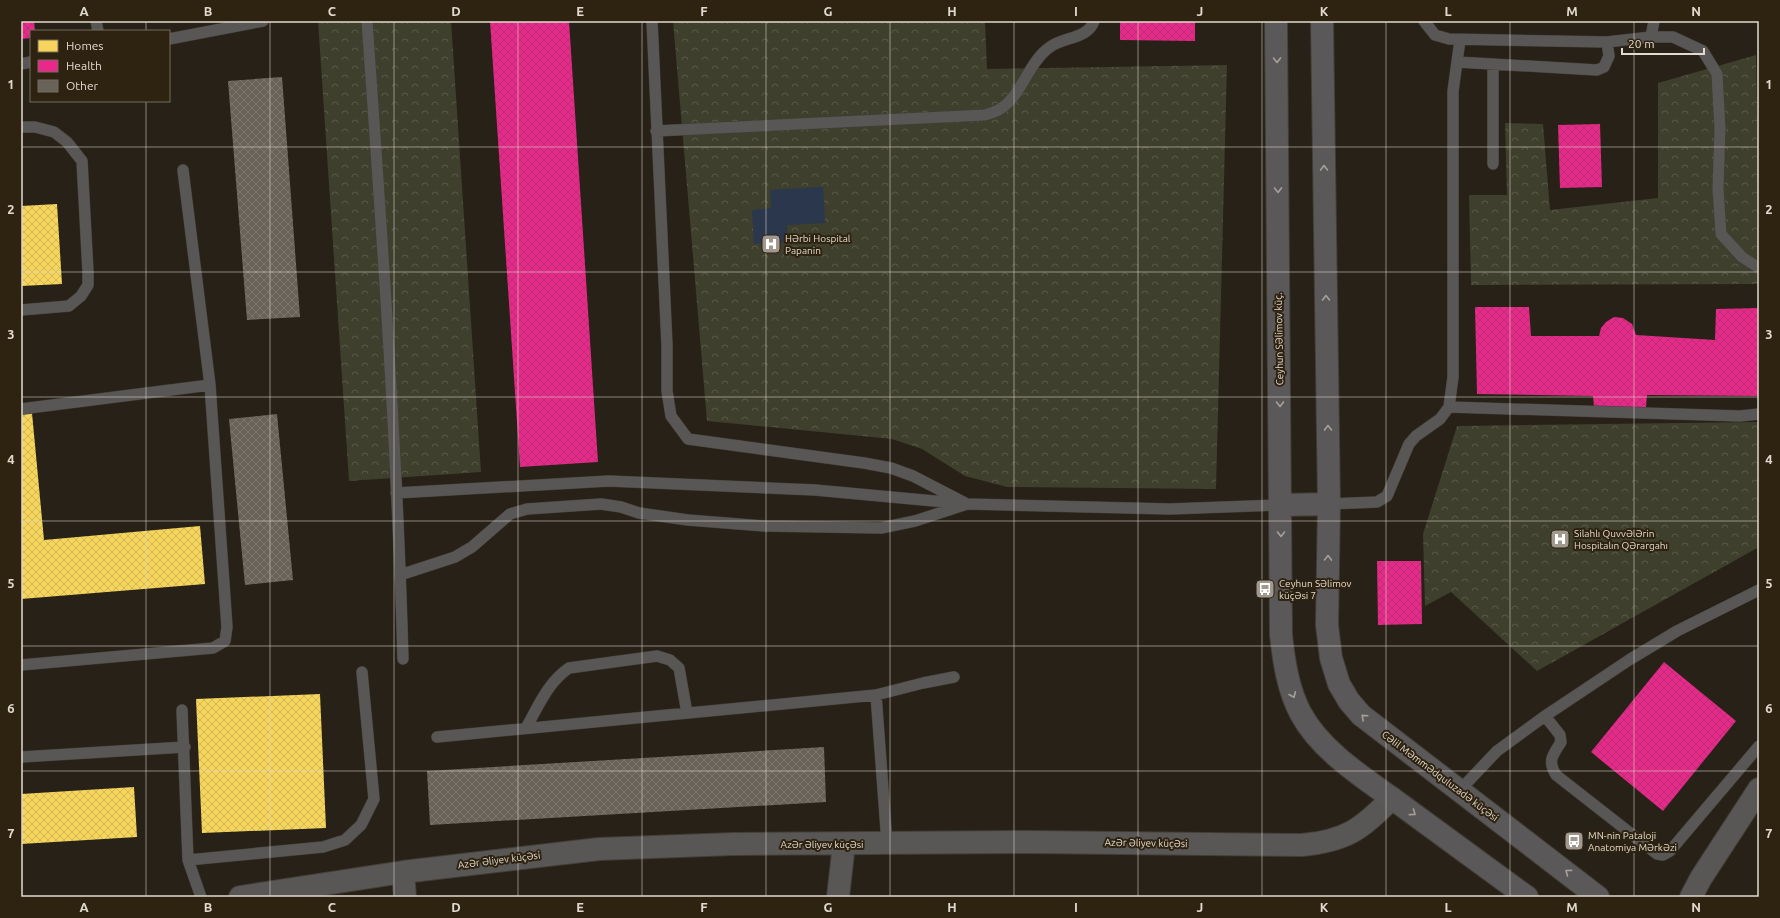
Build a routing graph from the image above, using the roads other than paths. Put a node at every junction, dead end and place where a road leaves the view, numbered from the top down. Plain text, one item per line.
1 (263, 21) edge
2 (367, 21) edge
3 (652, 21) edge
4 (1094, 21) edge
5 (1276, 21) edge
6 (1322, 21) edge
7 (1424, 21) edge
8 (1654, 21) edge
9 (1651, 36) junction
10 (170, 39) edge
11 (1460, 40) junction
12 (1607, 42) junction
13 (1457, 62) junction
14 (1493, 64) junction
15 (21, 127) edge
16 (656, 130) junction
17 (1493, 164) dead end
18 (183, 170) dead end
19 (1759, 268) edge
20 (21, 310) edge
21 (210, 385) junction
22 (1449, 407) junction
23 (21, 409) edge
24 (1759, 414) edge
25 (396, 493) junction
26 (967, 504) junction
27 (1281, 504) junction
28 (1329, 504) junction
29 (400, 575) junction
30 (1759, 590) edge
31 (402, 659) dead end
32 (21, 665) edge
33 (362, 672) dead end
34 (954, 677) dead end
35 (876, 695) junction
36 (182, 710) dead end
37 (687, 713) junction
38 (1545, 716) junction
39 (526, 728) junction
40 (437, 736) dead end
41 (1759, 746) edge
42 (185, 747) junction
43 (21, 757) edge
44 (1759, 789) edge
45 (1460, 790) junction
46 (1392, 798) junction
47 (887, 843) junction
48 (844, 844) junction
49 (188, 860) junction
50 (404, 872) junction
51 (201, 897) edge
52 (240, 897) edge
53 (405, 897) edge
54 (838, 897) edge
55 (1527, 897) edge
56 (1598, 897) edge
57 (1690, 897) edge

1 - 10 lane
2 - 25 lane
3 - 16 lane
4 - 16 lane
5 -> 27 main road, Ceyhun Səlimov küç.
28 -> 6 main road
7 - 11 lane
8 - 9 lane
9 - 12 lane
9 - 19 lane
11 - 12 lane
11 - 13 lane
12 - 14 lane
13 - 14 lane
13 - 22 lane
14 - 17 lane
15 - 20 lane
16 - 26 lane
18 - 21 lane
21 - 23 lane
21 - 32 lane
22 - 24 lane
22 - 28 lane
25 - 26 lane
25 - 29 lane
26 - 27 lane
26 - 29 lane
27 - 28 main road
27 -> 46 main road, Ceyhun Səlimov küç.
45 -> 28 main road, Cəlil Məmmədquluzadə küçəsi
29 - 31 lane
30 - 38 lane
33 - 49 lane
34 - 35 lane
35 - 37 lane
35 - 47 lane
36 - 42 lane
37 - 39 lane
37 - 39 lane
38 - 41 lane
38 - 45 lane
39 - 40 lane
42 - 43 lane
42 - 49 lane
44 - 57 street
56 -> 45 main road, Cəlil Məmmədquluzadə küçəsi
46 - 47 street, Azər Əliyev küçəsi
46 -> 55 main road
47 - 48 street, Azər Əliyev küçəsi
48 - 50 street, Azər Əliyev küçəsi
48 - 54 street
49 - 51 lane
50 - 52 street, Azər Əliyev küçəsi
50 - 53 street

